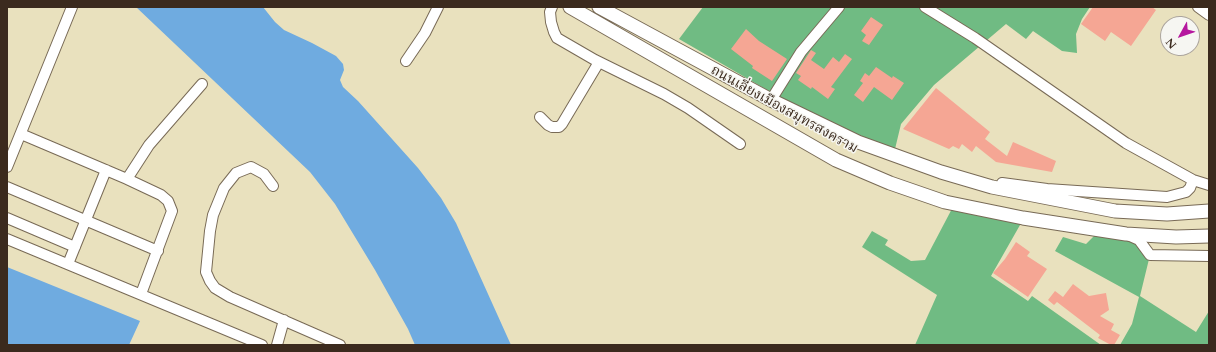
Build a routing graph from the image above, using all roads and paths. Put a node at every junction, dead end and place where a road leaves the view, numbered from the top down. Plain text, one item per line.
1 (438, 7) edge
2 (552, 7) edge
3 (570, 7) edge
4 (599, 7) edge
5 (839, 7) edge
6 (925, 7) edge
7 (1198, 7) edge
8 (70, 8) edge
9 (1209, 15) edge
10 (406, 61) dead end
11 (599, 62) junction
12 (202, 84) dead end
13 (771, 100) junction
14 (540, 116) dead end
15 (21, 134) junction
16 (740, 144) dead end
17 (7, 167) edge
18 (106, 170) junction
19 (941, 172) junction
20 (127, 179) junction
21 (1193, 180) junction
22 (1209, 185) edge
23 (273, 186) dead end
24 (7, 187) edge
25 (1209, 211) edge
26 (7, 218) edge
27 (87, 219) junction
28 (1126, 234) junction
29 (1209, 236) edge
30 (7, 239) edge
31 (75, 247) junction
32 (158, 250) junction
33 (1209, 256) edge
34 (68, 264) junction
35 (141, 294) junction
36 (284, 320) junction
37 (262, 345) edge
38 (277, 345) edge
39 (340, 345) edge

1 - 10 street
2 - 11 street
3 - 28 main road, ถนนเลี่ยงเมืองสมุทรสงคราม
4 - 13 main road, ถนนเลี่ยงเมืองสมุทรสงคราม
5 - 13 street
6 - 21 street
7 - 9 street
8 - 15 street
11 - 14 street
11 - 16 street
12 - 20 street
13 - 19 main road, ถนนเลี่ยงเมืองสมุทรสงคราม
15 - 17 street
15 - 18 street
18 - 20 street
18 - 27 street
19 - 21 street
19 - 25 main road, ถนนเลี่ยงเมืองสมุทรสงคราม
20 - 32 street
21 - 22 street
23 - 36 street
24 - 27 street
26 - 31 street
27 - 31 street
27 - 32 street
28 - 29 main road, ถนนเลี่ยงเมืองสมุทรสงคราม
28 - 33 street
30 - 34 street
31 - 34 street
32 - 35 street
34 - 35 street
35 - 37 street
36 - 38 street
36 - 39 street

